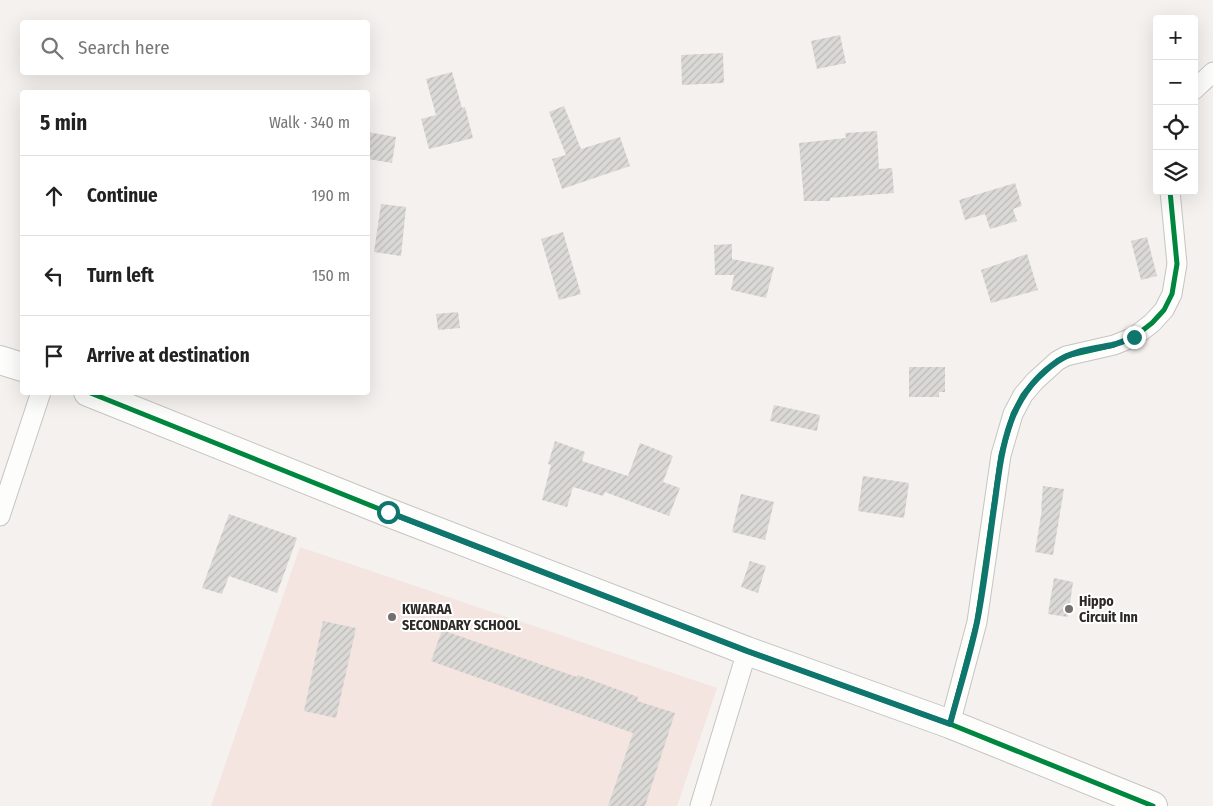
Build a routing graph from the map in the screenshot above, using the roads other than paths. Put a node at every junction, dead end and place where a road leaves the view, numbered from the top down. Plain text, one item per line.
1 (1213, 72) edge
2 (1198, 86) edge
3 (1170, 195) edge
4 (0, 360) edge
5 (20, 367) edge
6 (40, 395) edge
7 (96, 395) edge
8 (0, 516) edge
9 (747, 651) junction
10 (950, 724) junction
11 (700, 806) edge
12 (1154, 806) edge

1 - 2 street
3 - 10 street
4 - 5 street
6 - 8 street
7 - 9 street
9 - 10 street
9 - 11 street
10 - 12 street

